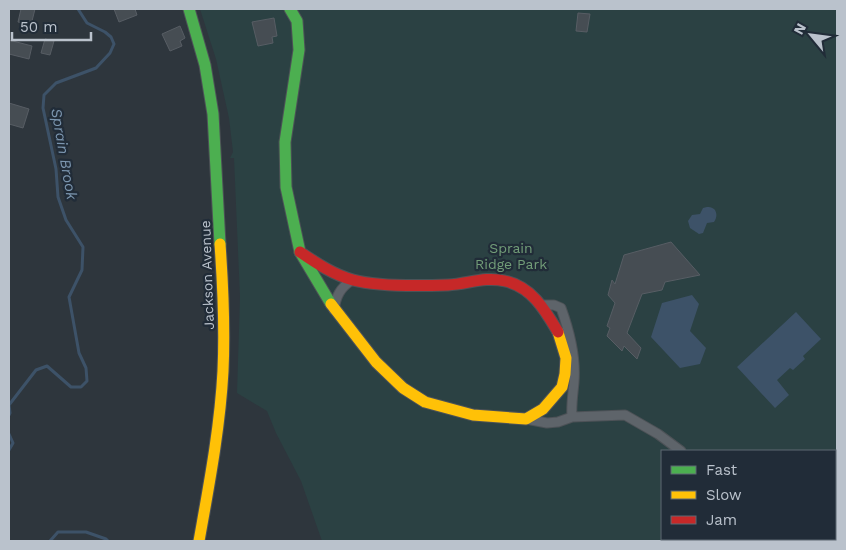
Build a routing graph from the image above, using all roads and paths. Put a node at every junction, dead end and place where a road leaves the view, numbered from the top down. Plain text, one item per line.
1 (189, 9) edge
2 (290, 9) edge
3 (300, 252) junction
4 (352, 280) junction
5 (542, 304) junction
6 (334, 310) junction
7 (572, 417) junction
8 (526, 418) junction
9 (680, 450) edge
10 (199, 541) edge

1 - 10 street, Jackson Avenue
2 - 3 street
3 - 4 street
3 - 6 street
4 - 5 street
4 - 6 street
5 - 7 street
5 - 8 street
6 - 8 street
7 - 8 street
7 - 9 street

